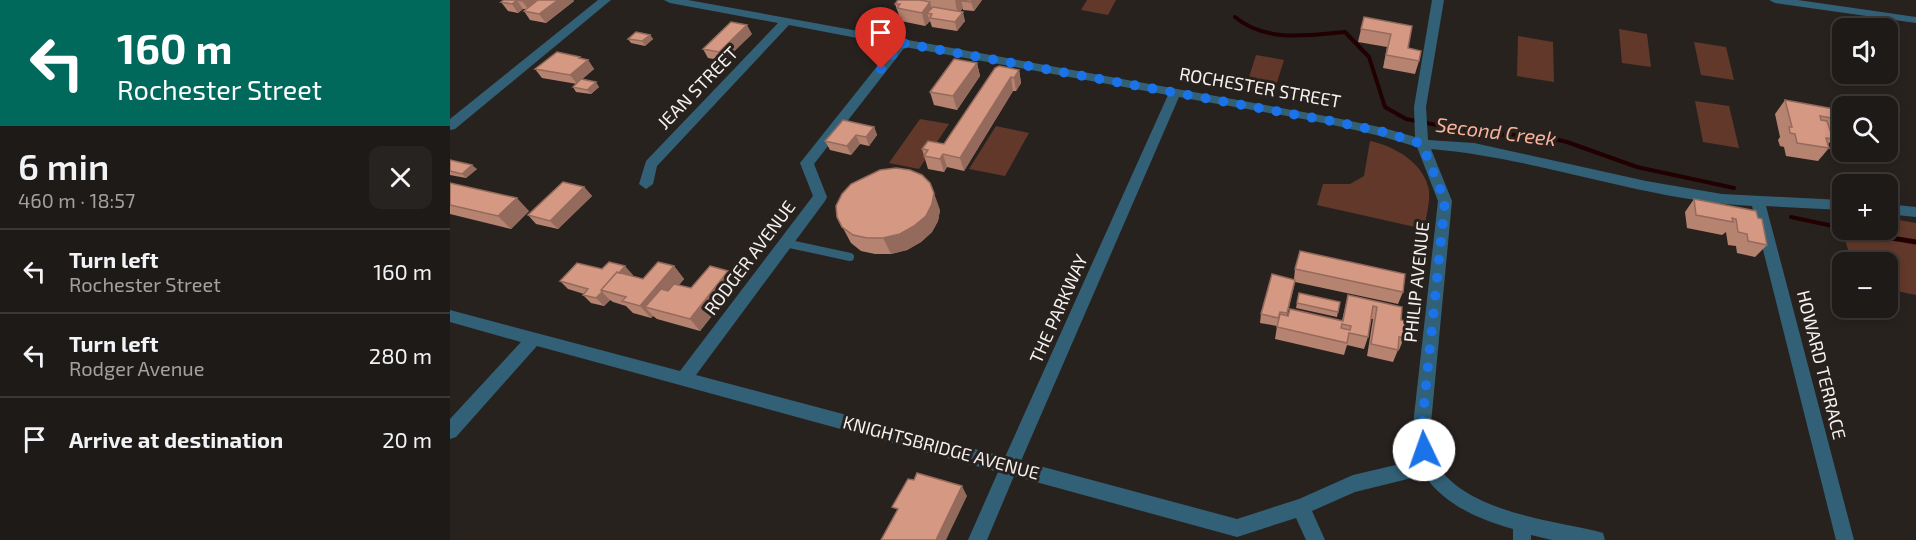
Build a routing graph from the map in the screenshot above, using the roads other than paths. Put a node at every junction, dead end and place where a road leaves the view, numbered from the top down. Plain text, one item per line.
1 (605, 0) edge
2 (670, 0) edge
3 (1438, 0) edge
4 (1775, 0) edge
5 (1916, 20) edge
6 (786, 22) junction
7 (902, 43) junction
8 (1175, 93) junction
9 (450, 126) edge
10 (1421, 129) junction
11 (646, 184) dead end
12 (1756, 200) junction
13 (1832, 204) edge
14 (1898, 210) edge
15 (1916, 212) edge
16 (785, 243) junction
17 (850, 257) dead end
18 (450, 316) edge
19 (534, 339) junction
20 (683, 379) junction
21 (450, 431) edge
22 (1011, 466) junction
23 (1427, 466) junction
24 (1301, 507) junction
25 (1522, 532) edge
26 (977, 540) edge
27 (1316, 540) edge
28 (1596, 540) edge
29 (1845, 540) edge

1 - 9 street
2 - 6 street, ROCHESTER STREET
3 - 10 street, PHILIP AVENUE
4 - 5 street
6 - 7 street, ROCHESTER STREET
6 - 11 street, JEAN STREET
7 - 8 street, ROCHESTER STREET
7 - 16 street, RODGER AVENUE
8 - 10 street, ROCHESTER STREET
8 - 22 street, THE PARKWAY
10 - 12 street, ROCHESTER STREET
10 - 23 street, PHILIP AVENUE
12 - 13 street, ROCHESTER STREET
12 - 29 street, HOWARD TERRACE
14 - 15 street
16 - 17 lane
16 - 20 street, RODGER AVENUE
18 - 19 street, KNIGHTSBRIDGE AVENUE
19 - 20 street, KNIGHTSBRIDGE AVENUE
19 - 21 street
20 - 22 street, KNIGHTSBRIDGE AVENUE
22 - 24 street, KNIGHTSBRIDGE AVENUE
22 - 26 street, THE PARKWAY
23 - 24 street, KNIGHTSBRIDGE AVENUE
23 - 25 street
24 - 27 street
25 - 28 street

